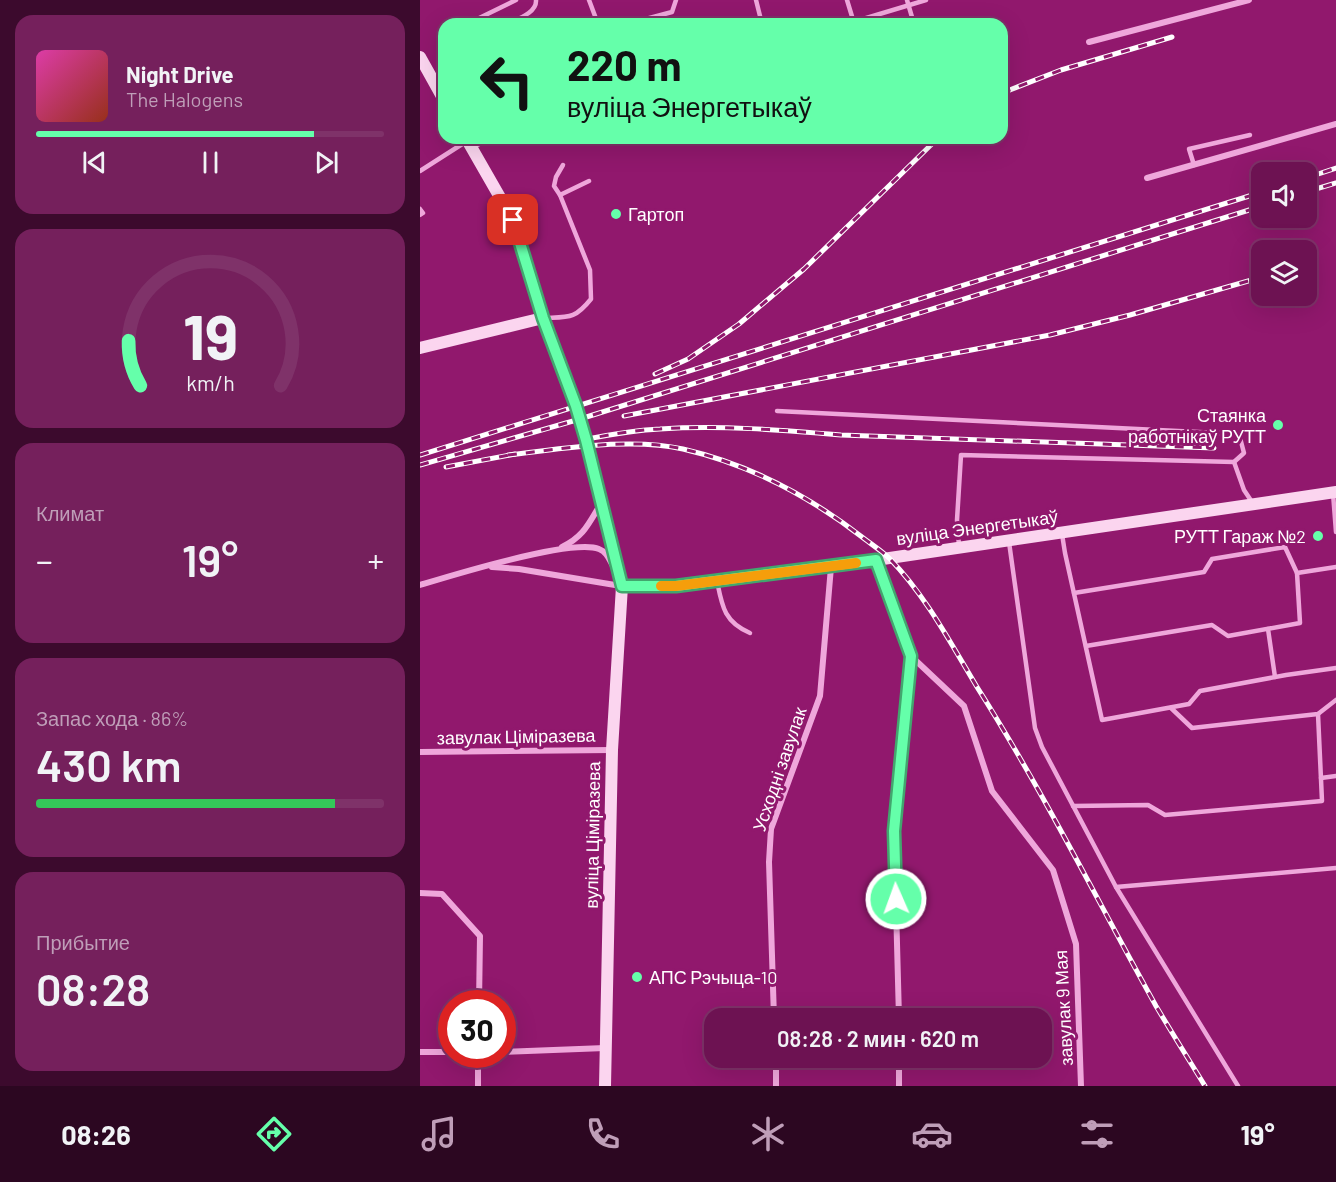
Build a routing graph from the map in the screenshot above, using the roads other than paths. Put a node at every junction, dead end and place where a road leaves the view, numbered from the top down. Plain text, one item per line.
1 (516, 0) edge
2 (536, 0) edge
3 (589, 0) edge
4 (676, 0) edge
5 (756, 0) edge
6 (847, 0) edge
7 (926, 0) edge
8 (1249, 0) edge
9 (908, 2) edge
10 (479, 18) edge
11 (519, 18) edge
12 (596, 18) edge
13 (650, 18) edge
14 (760, 18) edge
15 (852, 18) edge
16 (866, 18) edge
17 (912, 18) edge
18 (1089, 42) dead end
19 (420, 57) edge
20 (438, 89) edge
21 (1336, 123) edge
22 (1250, 135) dead end
23 (465, 144) edge
24 (469, 144) edge
25 (563, 165) dead end
26 (1194, 165) junction
27 (420, 171) edge
28 (1147, 178) dead end
29 (589, 181) dead end
30 (560, 195) junction
31 (420, 209) edge
32 (420, 215) edge
33 (543, 318) junction
34 (420, 348) edge
35 (777, 411) dead end
36 (1234, 462) junction
37 (1335, 492) edge
38 (602, 502) junction
39 (1253, 505) junction
40 (1336, 532) edge
41 (1062, 534) junction
42 (1009, 542) junction
43 (558, 549) junction
44 (959, 549) junction
45 (876, 560) junction
46 (831, 566) junction
47 (482, 567) junction
48 (1336, 567) edge
49 (1297, 573) junction
50 (717, 581) junction
51 (420, 585) edge
52 (622, 586) junction
53 (1074, 593) junction
54 (1268, 629) junction
55 (750, 633) dead end
56 (1086, 646) junction
57 (911, 656) junction
58 (1336, 668) edge
59 (1275, 677) junction
60 (1336, 700) edge
61 (1171, 708) junction
62 (1318, 714) junction
63 (612, 750) junction
64 (420, 752) edge
65 (1336, 776) edge
66 (1321, 777) junction
67 (1073, 806) junction
68 (1336, 868) edge
69 (1116, 887) junction
70 (420, 893) edge
71 (479, 990) edge
72 (774, 1008) edge
73 (899, 1008) edge
74 (606, 1048) junction
75 (516, 1051) edge
76 (420, 1052) edge
77 (438, 1052) edge
78 (478, 1068) edge
79 (776, 1068) edge
80 (899, 1068) edge
81 (478, 1086) edge
82 (605, 1086) edge
83 (777, 1086) edge
84 (899, 1086) edge
85 (1081, 1086) edge
86 (1238, 1086) edge

1 - 10 lane
2 - 11 lane
3 - 12 lane
4 - 13 lane
5 - 14 lane
6 - 15 lane
7 - 9 lane
8 - 18 street
9 - 16 lane
9 - 17 lane
19 - 20 main road
21 - 26 street
22 - 26 lane
23 - 27 lane
24 - 33 main road, вуліца Ціміразева
25 - 30 lane
26 - 28 street
29 - 30 lane
30 - 33 lane
31 - 32 lane
33 - 34 main road
33 - 38 main road, вуліца Ціміразева
35 - 36 lane
36 - 39 lane
36 - 44 lane
37 - 39 main road, вуліца Энергетыкаў
37 - 40 lane
38 - 43 street
38 - 52 main road, вуліца Ціміразева
39 - 41 main road, вуліца Энергетыкаў
41 - 42 main road, вуліца Энергетыкаў
41 - 53 lane
42 - 44 main road, вуліца Энергетыкаў
42 - 67 lane
43 - 47 street
43 - 52 street
44 - 45 main road, вуліца Энергетыкаў
45 - 46 main road, вуліца Энергетыкаў
45 - 57 street
46 - 50 main road, вуліца Энергетыкаў
46 - 72 street, Усходні завулак
47 - 51 street
47 - 52 street
48 - 49 lane
49 - 53 lane
49 - 54 lane
50 - 52 main road, вуліца Энергетыкаў
50 - 55 lane
52 - 63 main road, вуліца Ціміразева
53 - 56 lane
54 - 56 lane
54 - 59 lane
56 - 61 lane
57 - 73 street
57 - 85 street, завулак 9 Мая
58 - 59 lane
59 - 61 lane
60 - 62 lane
61 - 62 lane
62 - 66 lane
63 - 64 street, завулак Ціміразева
63 - 74 main road, вуліца Ціміразева
65 - 66 lane
66 - 67 lane
67 - 69 lane
68 - 69 lane
69 - 86 lane
70 - 71 street
74 - 75 street
74 - 82 main road, вуліца Ціміразева
76 - 77 street
78 - 81 street
79 - 83 street
80 - 84 street

